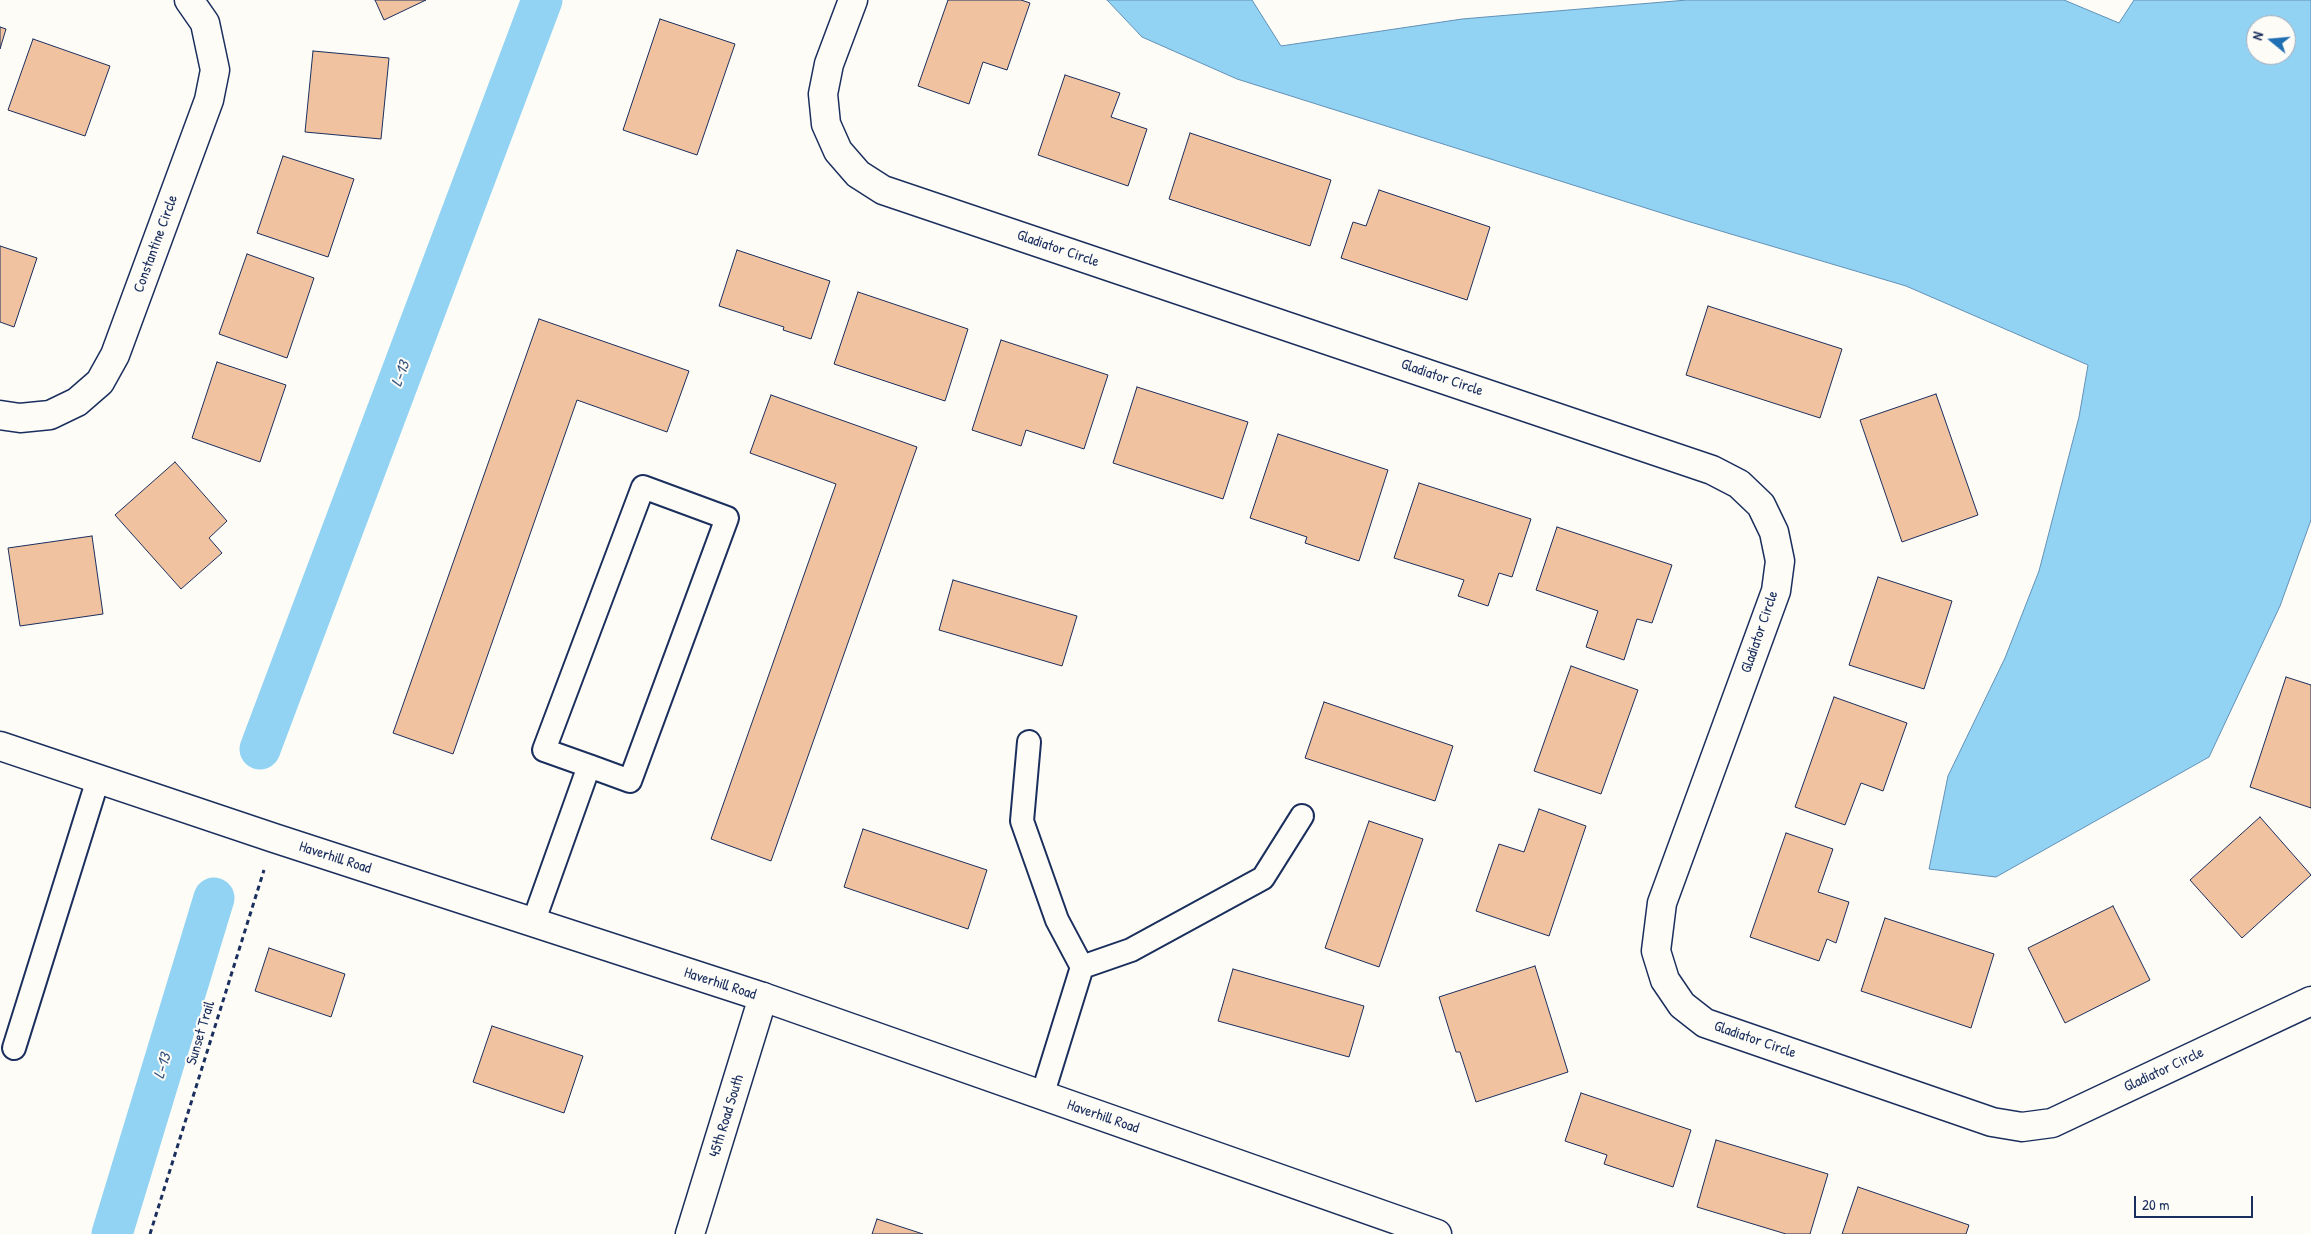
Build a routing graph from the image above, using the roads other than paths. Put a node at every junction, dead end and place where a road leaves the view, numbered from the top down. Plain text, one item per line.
1 (189, 0) edge
2 (853, 0) edge
3 (0, 415) edge
4 (1029, 742) dead end
5 (0, 746) edge
6 (589, 766) junction
7 (98, 779) junction
8 (1302, 816) dead end
9 (533, 923) junction
10 (1082, 967) junction
11 (763, 998) junction
12 (2311, 1001) edge
13 (14, 1048) dead end
14 (1042, 1096) junction
15 (690, 1234) edge
16 (1436, 1234) edge

1 - 3 street, Constantine Circle
2 - 12 street, Gladiator Circle
4 - 10 lane
5 - 7 street, Haverhill Road
6 - 6 lane
6 - 9 lane
7 - 9 street, Haverhill Road
7 - 13 lane
8 - 10 lane
9 - 11 street, Haverhill Road
10 - 14 lane
11 - 14 street, Haverhill Road
11 - 15 street, 45th Road South
14 - 16 street, Haverhill Road

